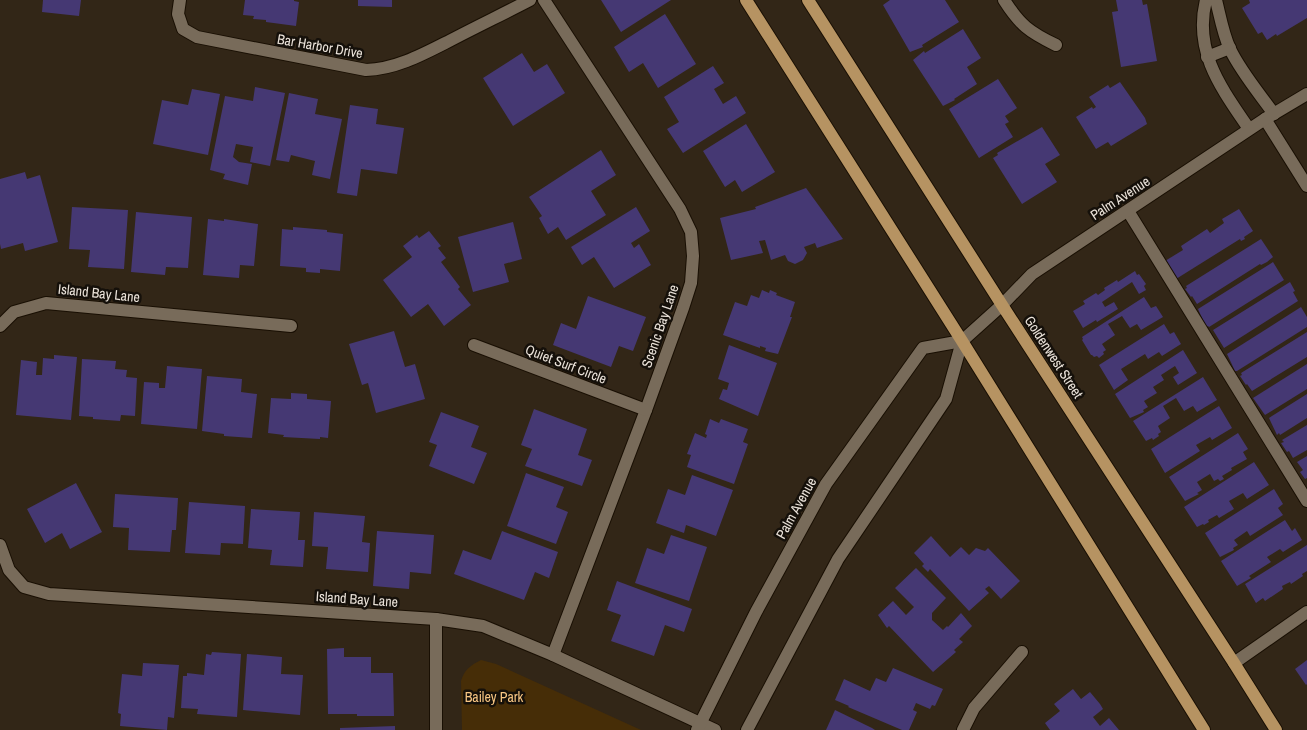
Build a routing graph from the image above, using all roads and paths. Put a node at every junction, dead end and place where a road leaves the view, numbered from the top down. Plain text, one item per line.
1 (180, 0) edge
2 (530, 0) edge
3 (544, 0) edge
4 (746, 0) edge
5 (808, 0) edge
6 (1004, 0) edge
7 (1206, 0) edge
8 (1216, 0) edge
9 (1056, 45) dead end
10 (1230, 48) junction
11 (1207, 57) junction
12 (1307, 94) edge
13 (1269, 117) junction
14 (1249, 130) junction
15 (1307, 186) edge
16 (1128, 211) junction
17 (1002, 305) junction
18 (0, 326) edge
19 (292, 326) dead end
20 (962, 341) junction
21 (474, 346) dead end
22 (646, 410) junction
23 (1307, 501) edge
24 (0, 545) edge
25 (1307, 612) edge
26 (436, 619) junction
27 (1022, 652) dead end
28 (553, 655) junction
29 (1234, 662) junction
30 (698, 727) edge
31 (436, 730) edge
32 (715, 730) edge
33 (747, 730) edge
34 (963, 730) edge
35 (1204, 730) edge
36 (1276, 730) edge

1 - 2 street, Bar Harbor Drive
3 - 22 street, Scenic Bay Lane
4 - 20 main road
5 - 17 main road, Goldenwest Street
6 - 9 street
7 - 11 street
8 - 10 street
10 - 11 street
10 - 13 street
11 - 14 street
12 - 13 street, Palm Avenue
13 - 14 street, Palm Avenue
13 - 15 street
14 - 16 street, Palm Avenue
16 - 17 street, Palm Avenue
16 - 23 street
17 - 20 street, Palm Avenue
17 - 29 main road, Goldenwest Street
18 - 19 street, Island Bay Lane
20 - 30 street, Palm Avenue
20 - 33 street
20 - 35 main road
21 - 22 street, Quiet Surf Circle
22 - 28 street, Scenic Bay Lane
24 - 26 street, Island Bay Lane
25 - 29 street
26 - 28 street, Island Bay Lane
26 - 31 street
27 - 34 street
28 - 30 street, Island Bay Lane
29 - 36 main road, Goldenwest Street
30 - 32 street, Island Bay Lane

